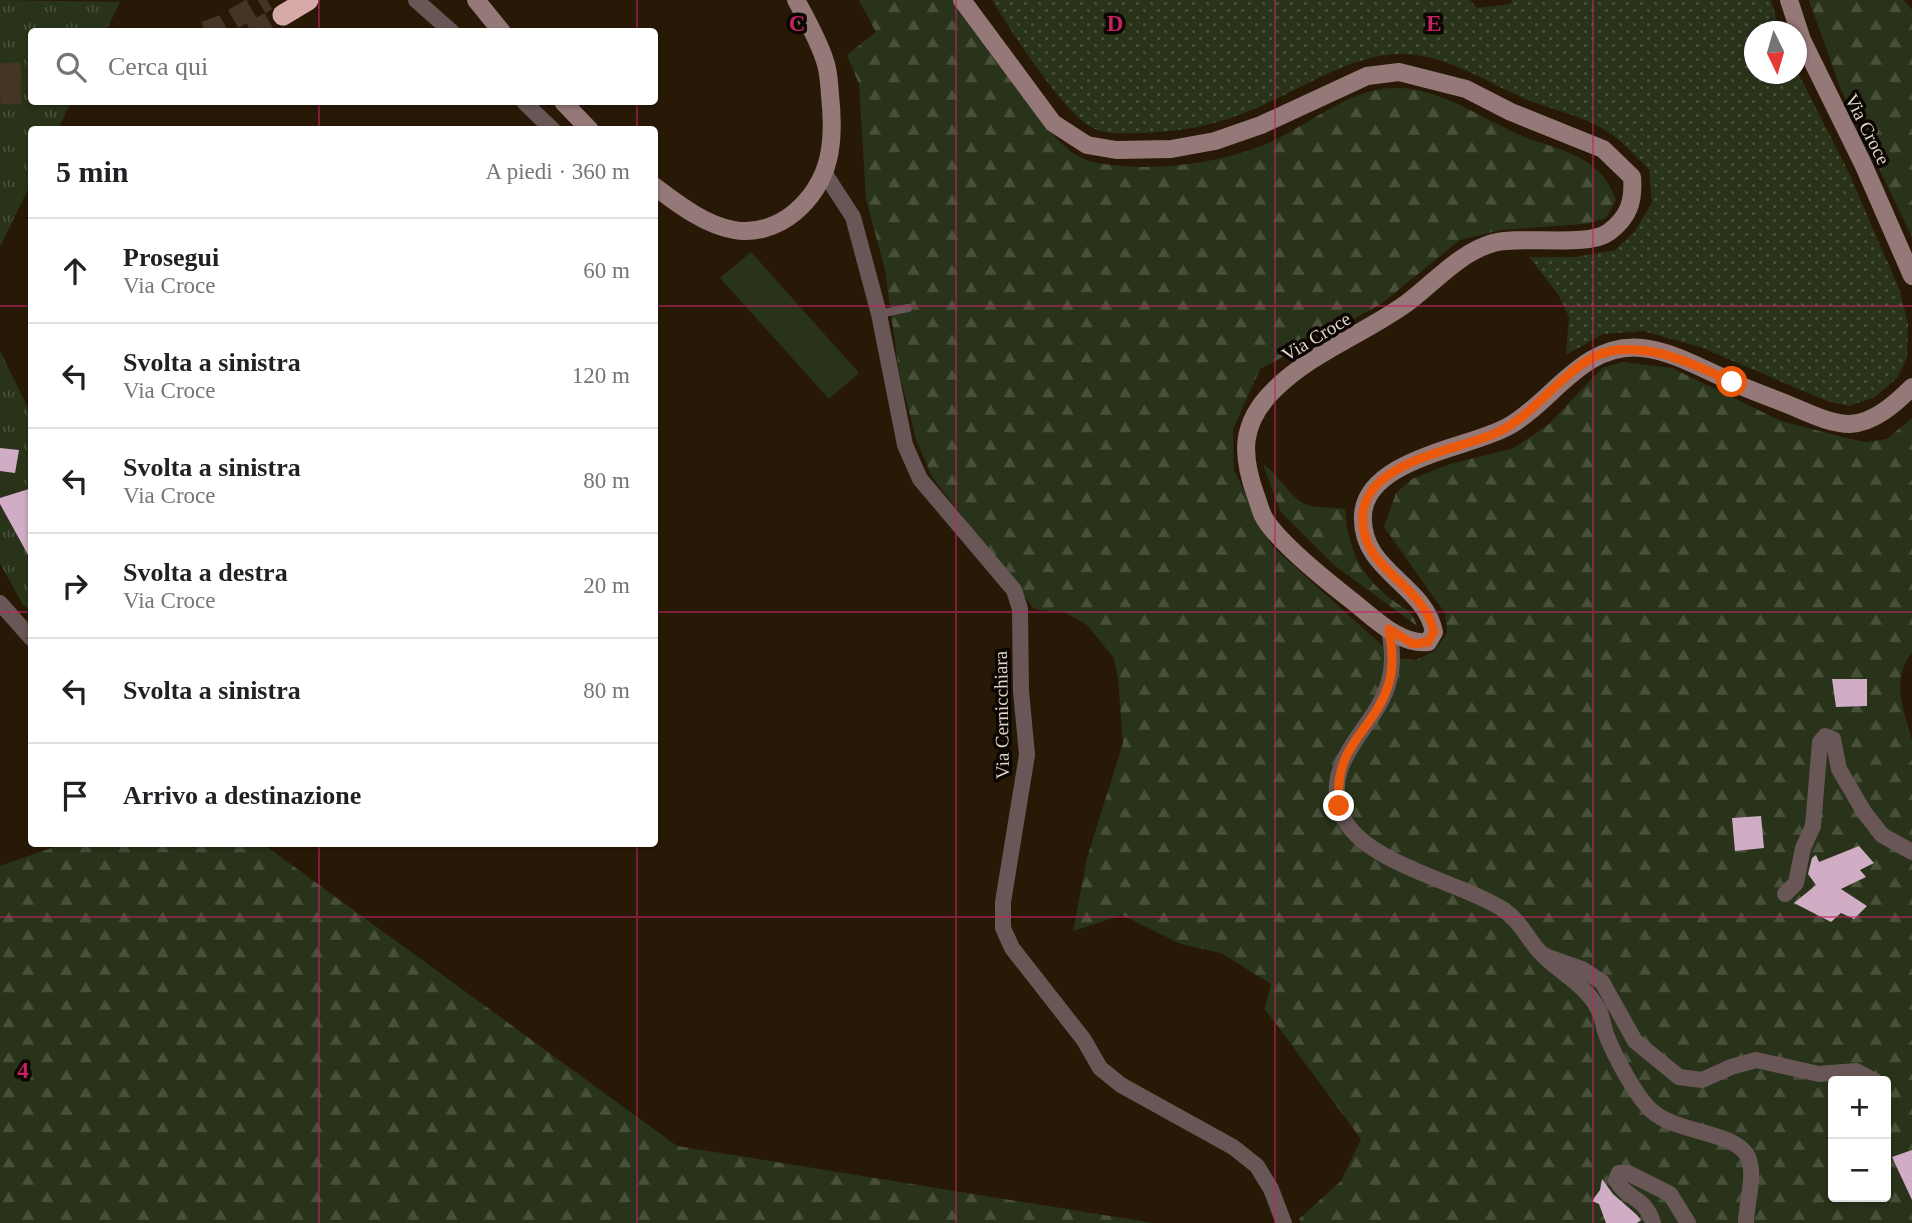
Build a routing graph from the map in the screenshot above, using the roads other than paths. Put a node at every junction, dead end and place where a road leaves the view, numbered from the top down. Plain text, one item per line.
1 (308, 0) edge
2 (416, 0) edge
3 (476, 0) edge
4 (962, 0) edge
5 (1789, 0) edge
6 (792, 1) edge
7 (283, 15) tunnel mouth
8 (448, 28) edge
9 (499, 28) edge
10 (527, 105) edge
11 (566, 105) edge
12 (549, 126) edge
13 (586, 126) edge
14 (825, 174) junction
15 (658, 188) edge
16 (1912, 276) edge
17 (908, 307) dead end
18 (879, 314) junction
19 (1912, 387) edge
20 (0, 603) edge
21 (1389, 629) junction
22 (28, 634) edge
23 (1912, 852) edge
24 (1785, 894) dead end
25 (1544, 956) junction
26 (1866, 1076) edge
27 (1284, 1223) edge
28 (1653, 1223) edge
29 (1688, 1223) edge
30 (1746, 1223) edge

1 - 7 highway
2 - 8 street
3 - 9 street
4 - 21 street, Via Croce
5 - 16 street, Via Croce
6 - 14 street
10 - 12 street
11 - 13 street
14 - 15 street
14 - 18 street, Via Cernicchiara
17 - 18 lane
18 - 27 street, Via Cernicchiara
19 - 21 street, Via Croce
20 - 22 street
21 - 25 street
23 - 24 street
25 - 26 street
25 - 30 street
28 - 29 street

